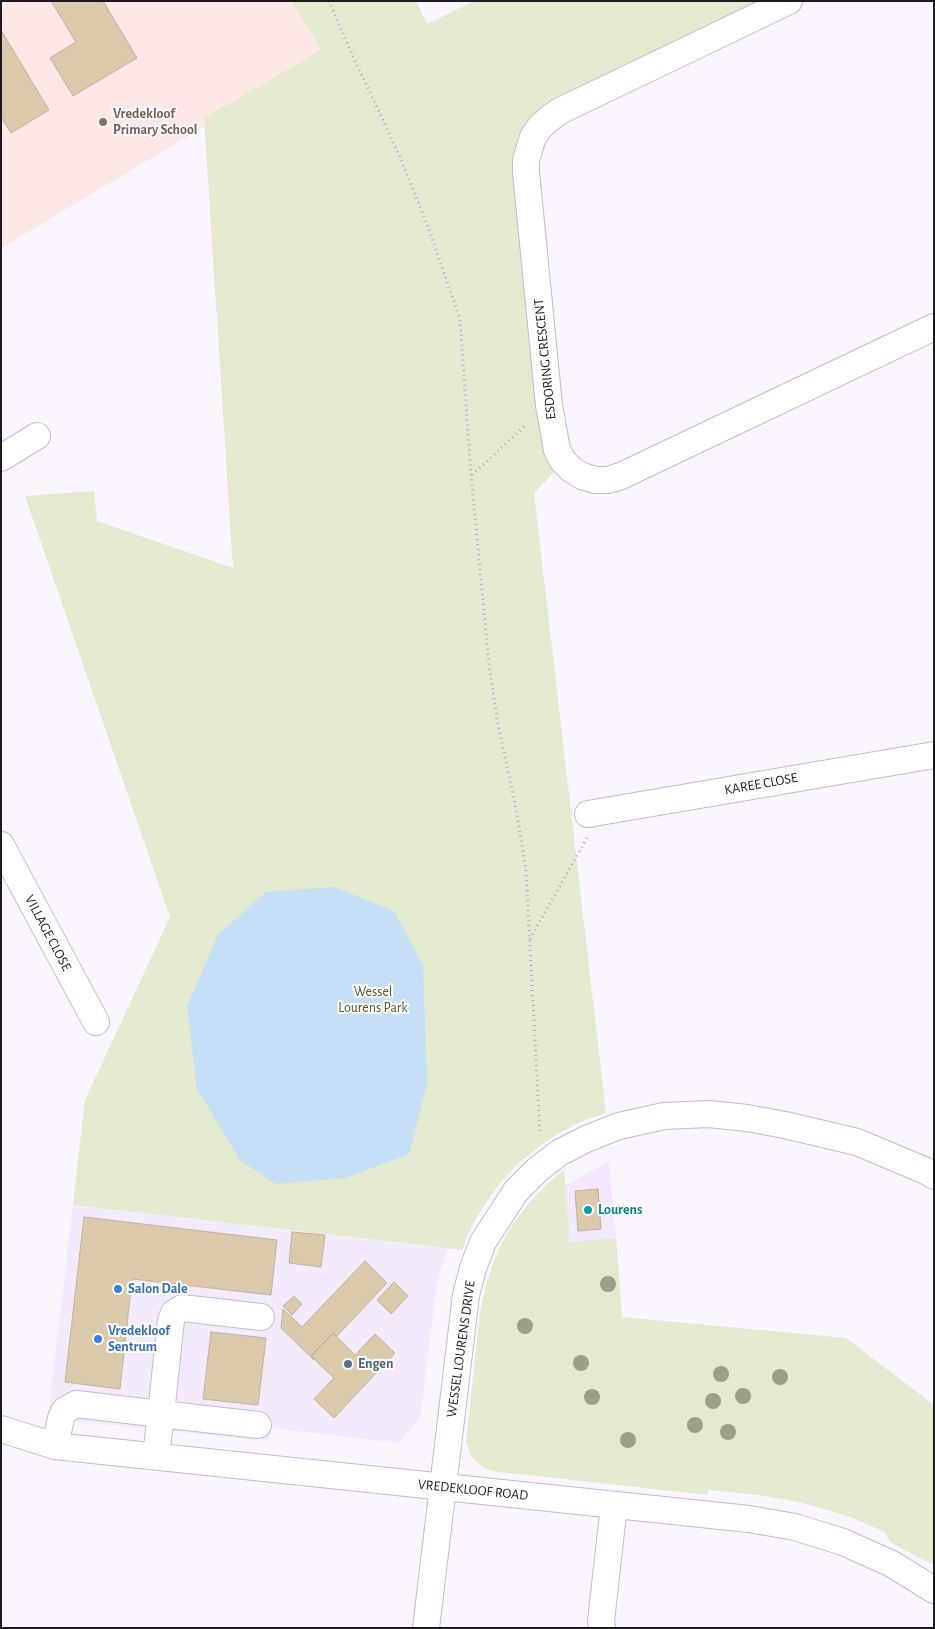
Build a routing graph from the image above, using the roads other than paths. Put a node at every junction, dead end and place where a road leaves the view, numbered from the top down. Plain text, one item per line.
1 (789, 1) edge
2 (934, 327) edge
3 (37, 436) dead end
4 (1, 458) edge
5 (934, 755) edge
6 (595, 812) road end
7 (1, 845) edge
8 (96, 1022) dead end
9 (934, 1176) edge
10 (262, 1317) dead end
11 (161, 1414) junction
12 (258, 1425) dead end
13 (1, 1430) edge
14 (55, 1446) junction
15 (156, 1456) junction
16 (443, 1487) junction
17 (614, 1505) junction
18 (934, 1590) edge
19 (426, 1628) edge
20 (602, 1628) edge

1 - 2 street, ESDORING CRESCENT
3 - 4 street
5 - 6 street, KAREE CLOSE
7 - 8 street, VILLAGE CLOSE
9 - 16 street, WESSEL LOURENS DRIVE
10 - 11 street
11 - 12 street
11 - 14 street
11 - 15 street
13 - 14 street, VREDEKLOOF ROAD
14 - 15 street, VREDEKLOOF ROAD
15 - 16 street, VREDEKLOOF ROAD
16 - 17 street, VREDEKLOOF ROAD
16 - 19 street, WESSEL LOURENS DRIVE
17 - 18 street, VREDEKLOOF ROAD
17 - 20 street

